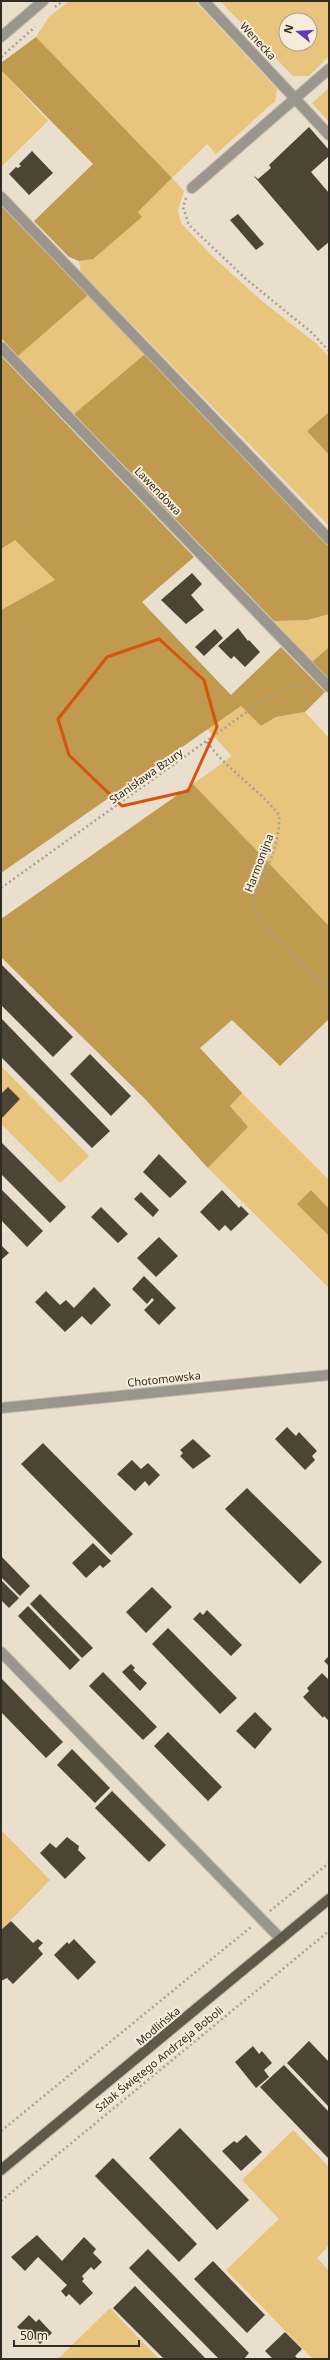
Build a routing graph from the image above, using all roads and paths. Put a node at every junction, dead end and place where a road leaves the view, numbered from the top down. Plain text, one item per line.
1 (43, 1) edge
2 (204, 1) edge
3 (1, 37) edge
4 (329, 69) edge
5 (295, 98) junction
6 (329, 135) edge
7 (192, 188) joint
8 (1, 197) edge
9 (1, 347) edge
10 (329, 351) edge
11 (329, 539) edge
12 (304, 685) dead end
13 (329, 687) edge
14 (207, 742) junction
15 (1, 888) edge
16 (329, 990) edge
17 (329, 1375) edge
18 (1, 1408) edge
19 (1, 1652) edge
20 (329, 1863) edge
21 (329, 1899) edge
22 (261, 1918) junction
23 (329, 1931) edge
24 (281, 1939) junction
25 (1, 2131) edge
26 (1, 2170) edge
27 (1, 2201) edge

1 - 3 street
2 - 5 street, Wenecka
4 - 5 street
5 - 6 street, Wenecka
5 - 7 street
7 - 10 path
8 - 11 street
9 - 13 street, Lawendowa
12 - 14 path, Stanisława Bzury
14 - 15 path, Stanisława Bzury
14 - 16 path, Harmonijna
17 - 18 street, Chotomowska
19 - 22 street
20 - 22 path
21 - 24 main road, Modlińska
22 - 24 street
22 - 25 path
23 - 27 path, Szlak Świętego Andrzeja Boboli
24 - 26 main road, Modlińska

